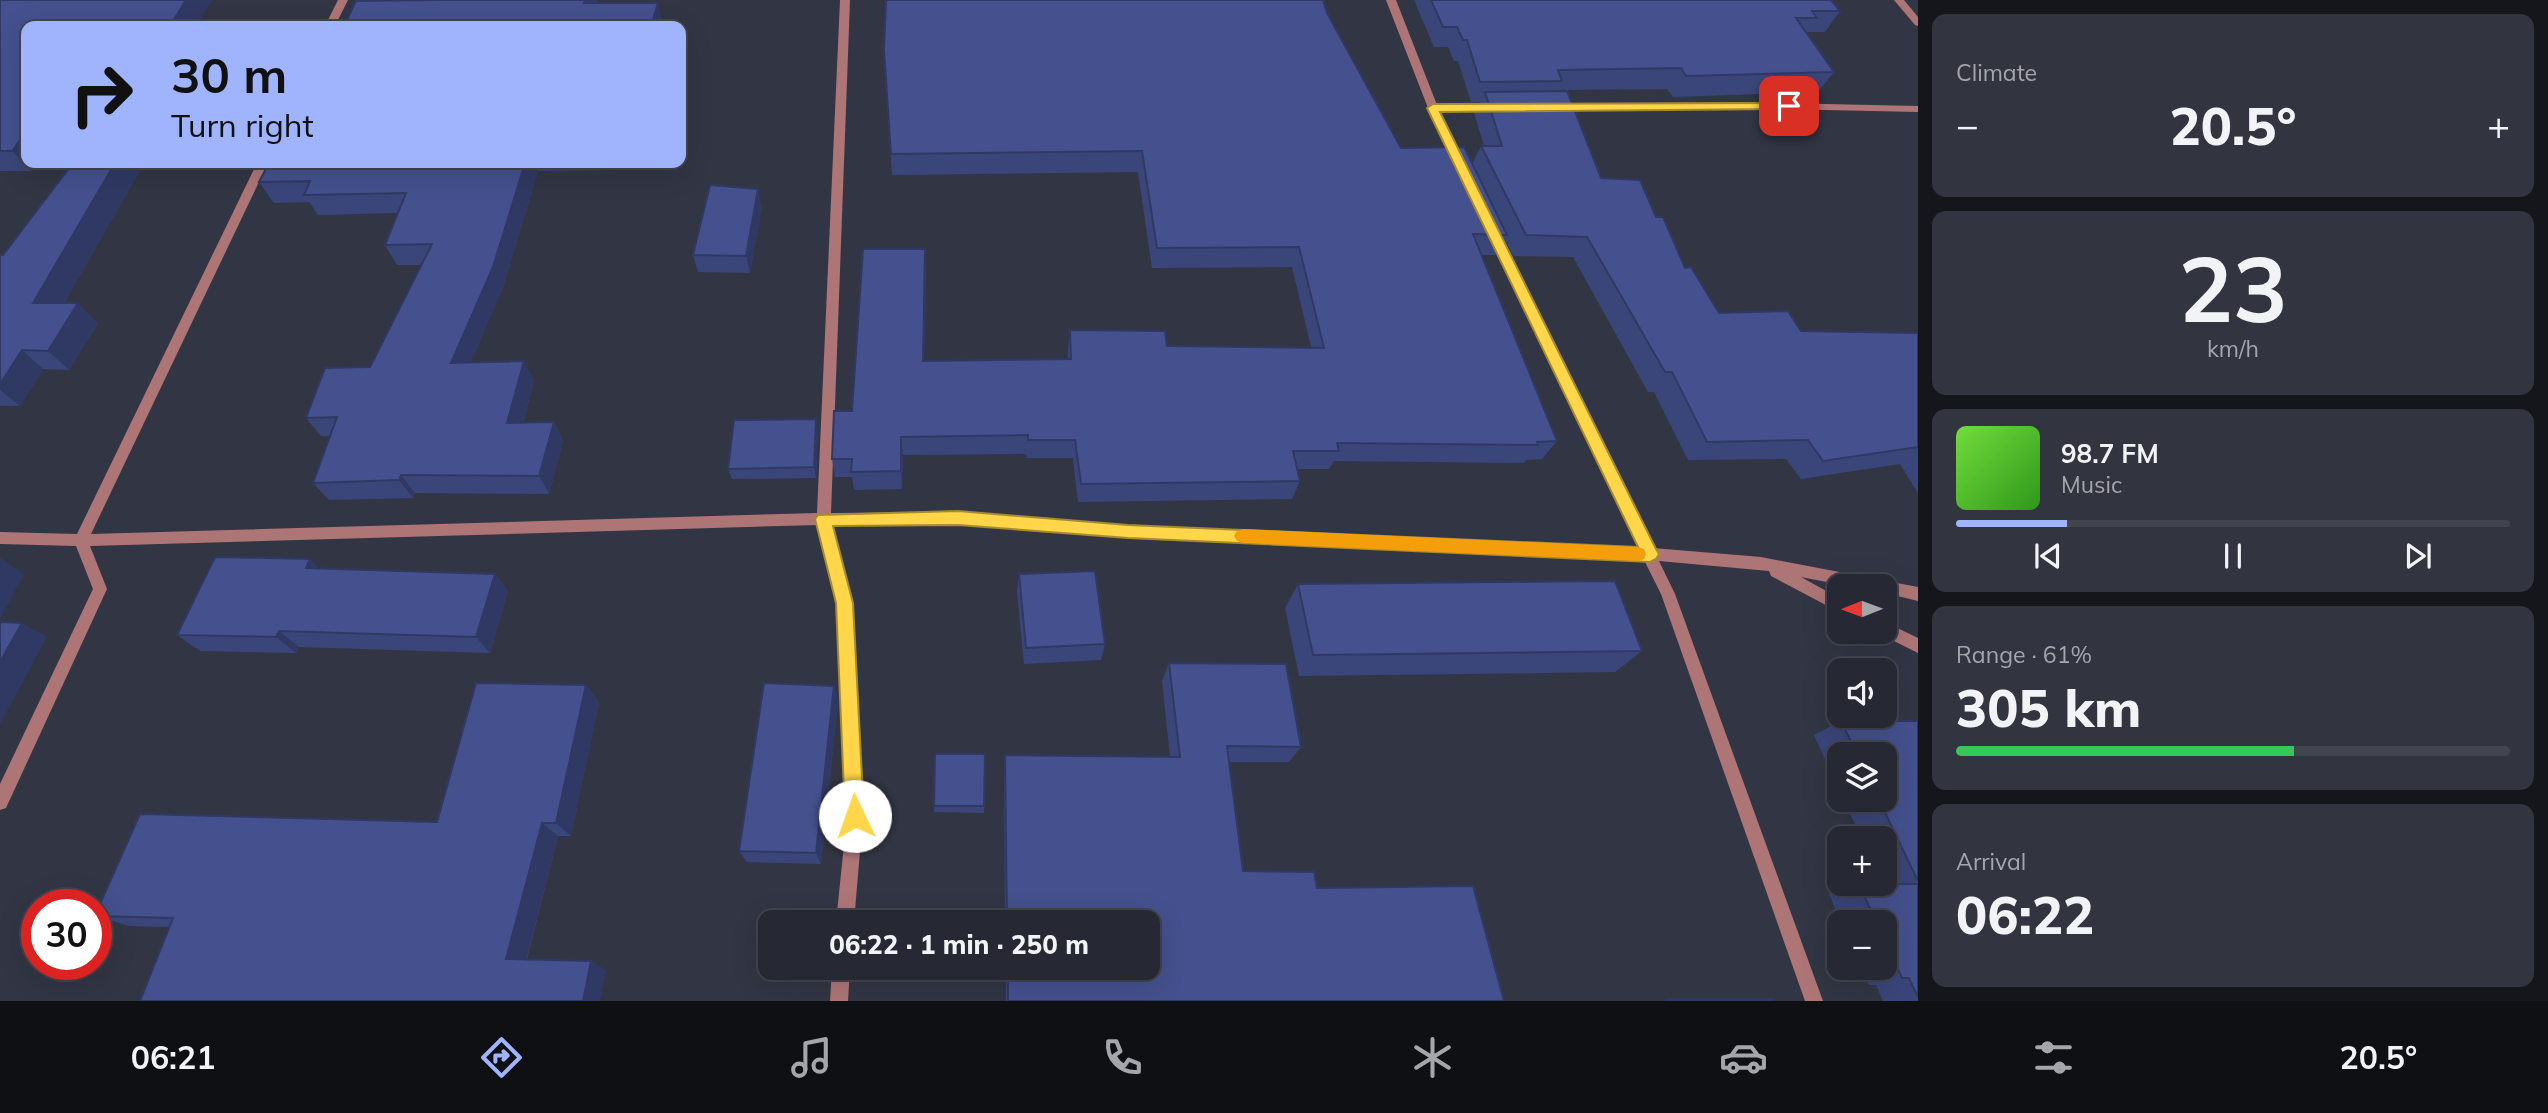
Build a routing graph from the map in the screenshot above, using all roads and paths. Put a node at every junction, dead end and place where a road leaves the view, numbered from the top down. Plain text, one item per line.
1 (343, 0) edge
2 (845, 0) edge
3 (1391, 0) edge
4 (1899, 0) edge
5 (332, 21) edge
6 (1918, 23) edge
7 (1502, 107) edge
8 (1543, 107) edge
9 (1433, 108) junction
10 (1918, 109) edge
11 (260, 168) edge
12 (1469, 182) edge
13 (1487, 219) edge
14 (824, 519) junction
15 (0, 538) edge
16 (81, 540) junction
17 (1650, 554) junction
18 (1762, 563) junction
19 (1827, 576) edge
20 (1897, 590) edge
21 (1918, 594) edge
22 (1827, 598) edge
23 (1897, 635) edge
24 (1918, 646) edge
25 (0, 802) edge
26 (846, 910) edge
27 (840, 980) edge
28 (839, 1001) edge
29 (1814, 1001) edge

1 - 5 street
2 - 14 street
3 - 9 street
4 - 6 street
7 - 9 street
8 - 10 street
9 - 12 street
11 - 16 street
13 - 17 street
14 - 16 street
14 - 17 street
14 - 26 street
15 - 16 street
16 - 25 street
17 - 18 street
17 - 29 street
18 - 19 street
18 - 22 street
20 - 21 street
23 - 24 street
27 - 28 street

